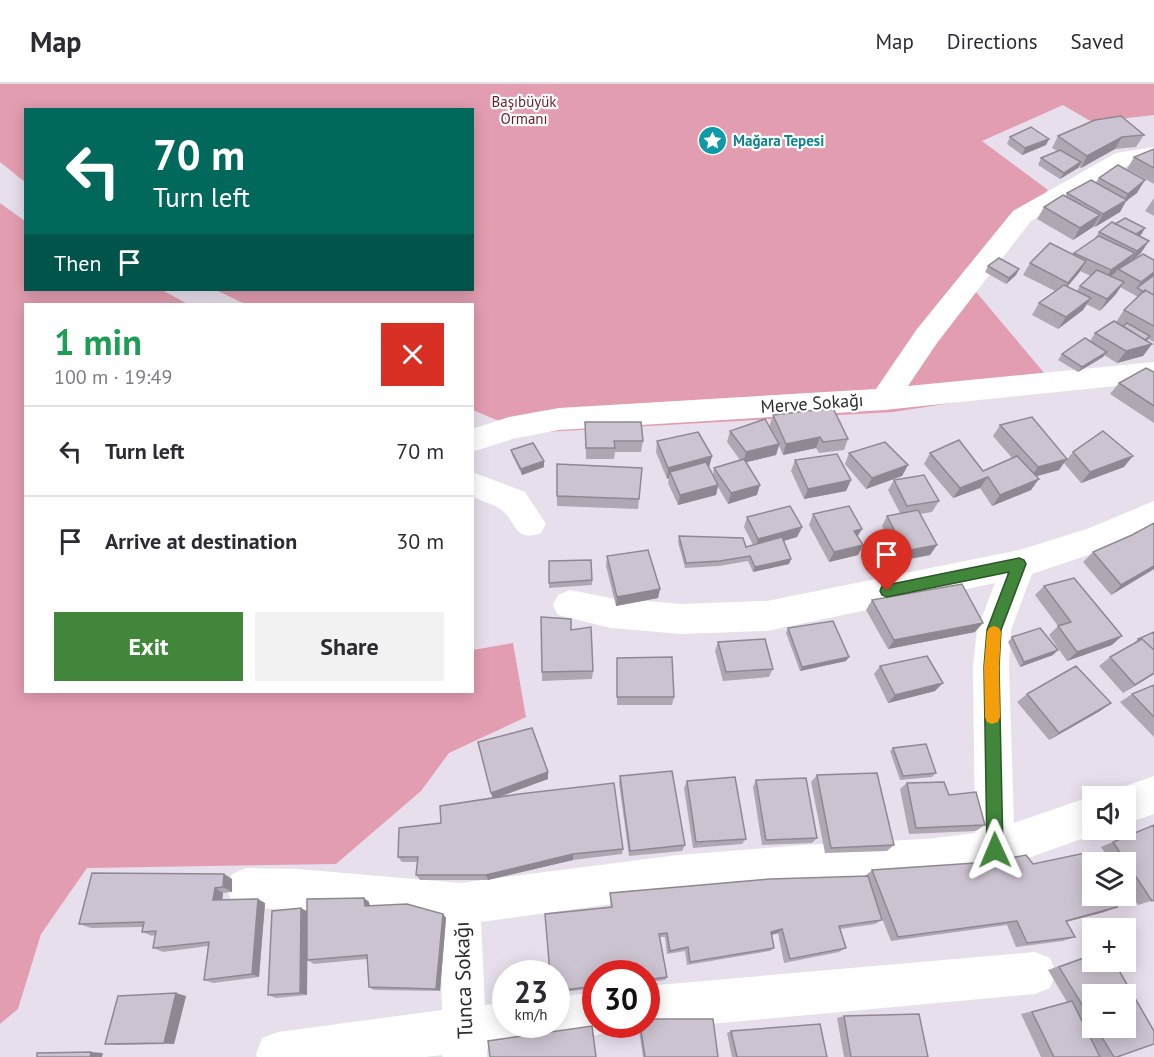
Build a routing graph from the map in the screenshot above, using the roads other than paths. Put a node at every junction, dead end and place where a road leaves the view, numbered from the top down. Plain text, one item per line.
1 (1154, 154) edge
2 (1154, 372) edge
3 (884, 399) junction
4 (474, 440) edge
5 (474, 485) edge
6 (1154, 514) edge
7 (530, 524) dead end
8 (1019, 564) junction
9 (570, 605) dead end
10 (1154, 795) edge
11 (1136, 801) edge
12 (1082, 820) edge
13 (995, 850) junction
14 (246, 888) dead end
15 (460, 904) junction
16 (1035, 973) dead end
17 (660, 1007) edge
18 (492, 1031) edge
19 (465, 1043) edge
20 (278, 1054) dead end

1 - 3 street
2 - 3 street, Merve Sokağı
3 - 4 street, Merve Sokağı
5 - 7 street
6 - 8 street
8 - 9 street
8 - 13 street
10 - 11 street
12 - 13 street
13 - 15 street
14 - 15 street
15 - 19 street, Tunca Sokağı
16 - 17 street
18 - 19 street
19 - 20 street

